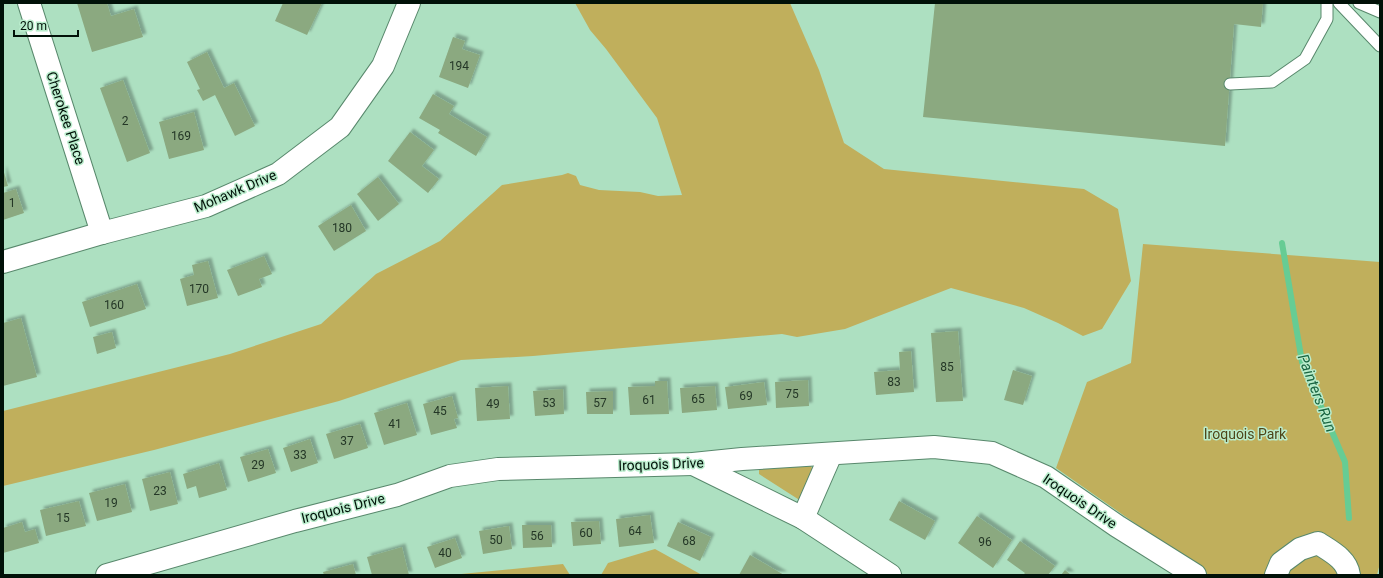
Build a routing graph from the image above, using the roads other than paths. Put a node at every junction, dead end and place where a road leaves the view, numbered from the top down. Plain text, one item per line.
1 (29, 3) edge
2 (409, 3) edge
3 (1327, 3) edge
4 (1339, 3) edge
5 (1359, 3) edge
6 (1379, 10) edge
7 (1380, 46) edge
8 (1230, 84) dead end
9 (102, 233) junction
10 (3, 262) edge
11 (831, 454) junction
12 (693, 464) junction
13 (803, 518) junction
14 (106, 575) edge
15 (890, 575) edge
16 (1196, 575) edge
17 (1276, 575) edge
18 (1349, 575) edge

1 - 9 street, Cherokee Place
2 - 9 street, Mohawk Drive
3 - 8 lane
4 - 7 lane
5 - 6 lane
9 - 10 street, Mohawk Drive
11 - 12 street, Iroquois Drive
11 - 13 street
11 - 16 street, Iroquois Drive
12 - 13 street
12 - 14 street, Iroquois Drive
13 - 15 street
17 - 18 street

